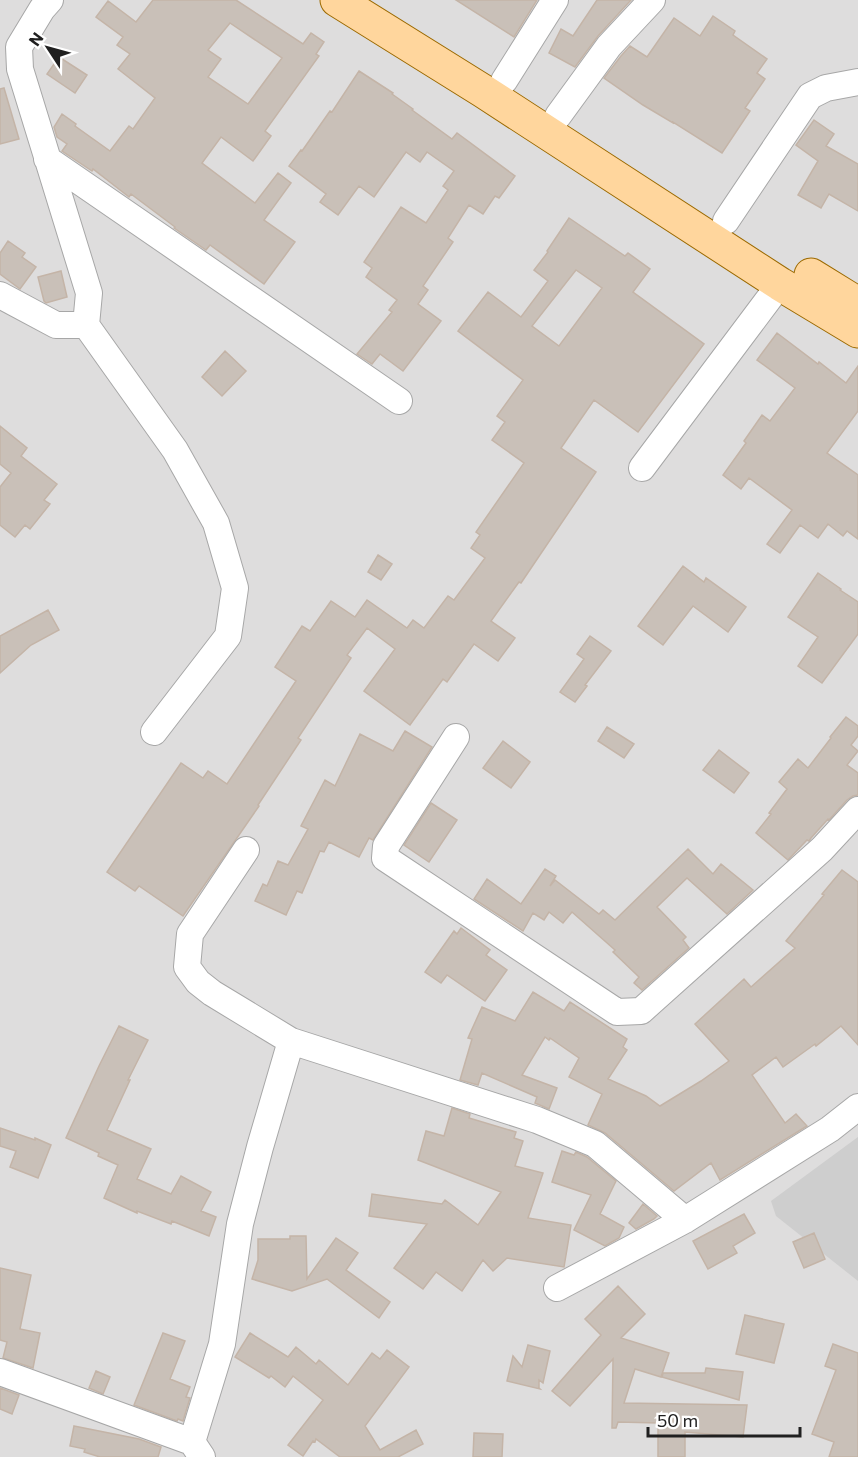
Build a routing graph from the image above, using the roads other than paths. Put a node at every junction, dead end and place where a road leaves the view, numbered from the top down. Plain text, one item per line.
1 (50, 0) edge
2 (337, 0) edge
3 (376, 0) edge
4 (555, 0) edge
5 (652, 0) edge
6 (504, 81) junction
7 (858, 82) edge
8 (558, 116) junction
9 (47, 159) junction
10 (726, 221) junction
11 (780, 284) junction
12 (0, 296) edge
13 (858, 304) edge
14 (86, 325) junction
15 (858, 331) edge
16 (399, 401) dead end
17 (642, 468) dead end
18 (154, 732) dead end
19 (456, 737) dead end
20 (858, 810) edge
21 (246, 850) dead end
22 (291, 1041) junction
23 (858, 1107) edge
24 (685, 1220) junction
25 (557, 1288) dead end
26 (0, 1372) edge
27 (197, 1449) edge

1 - 9 street
2 - 11 main road
3 - 6 main road
4 - 6 street
5 - 8 street
6 - 8 main road
7 - 10 street
8 - 10 main road
9 - 14 street
9 - 16 street
10 - 13 main road
11 - 15 main road
11 - 17 street
12 - 14 street
14 - 18 street
19 - 20 street
21 - 22 street
22 - 24 street
22 - 27 street
23 - 24 street
24 - 25 street
26 - 27 street

